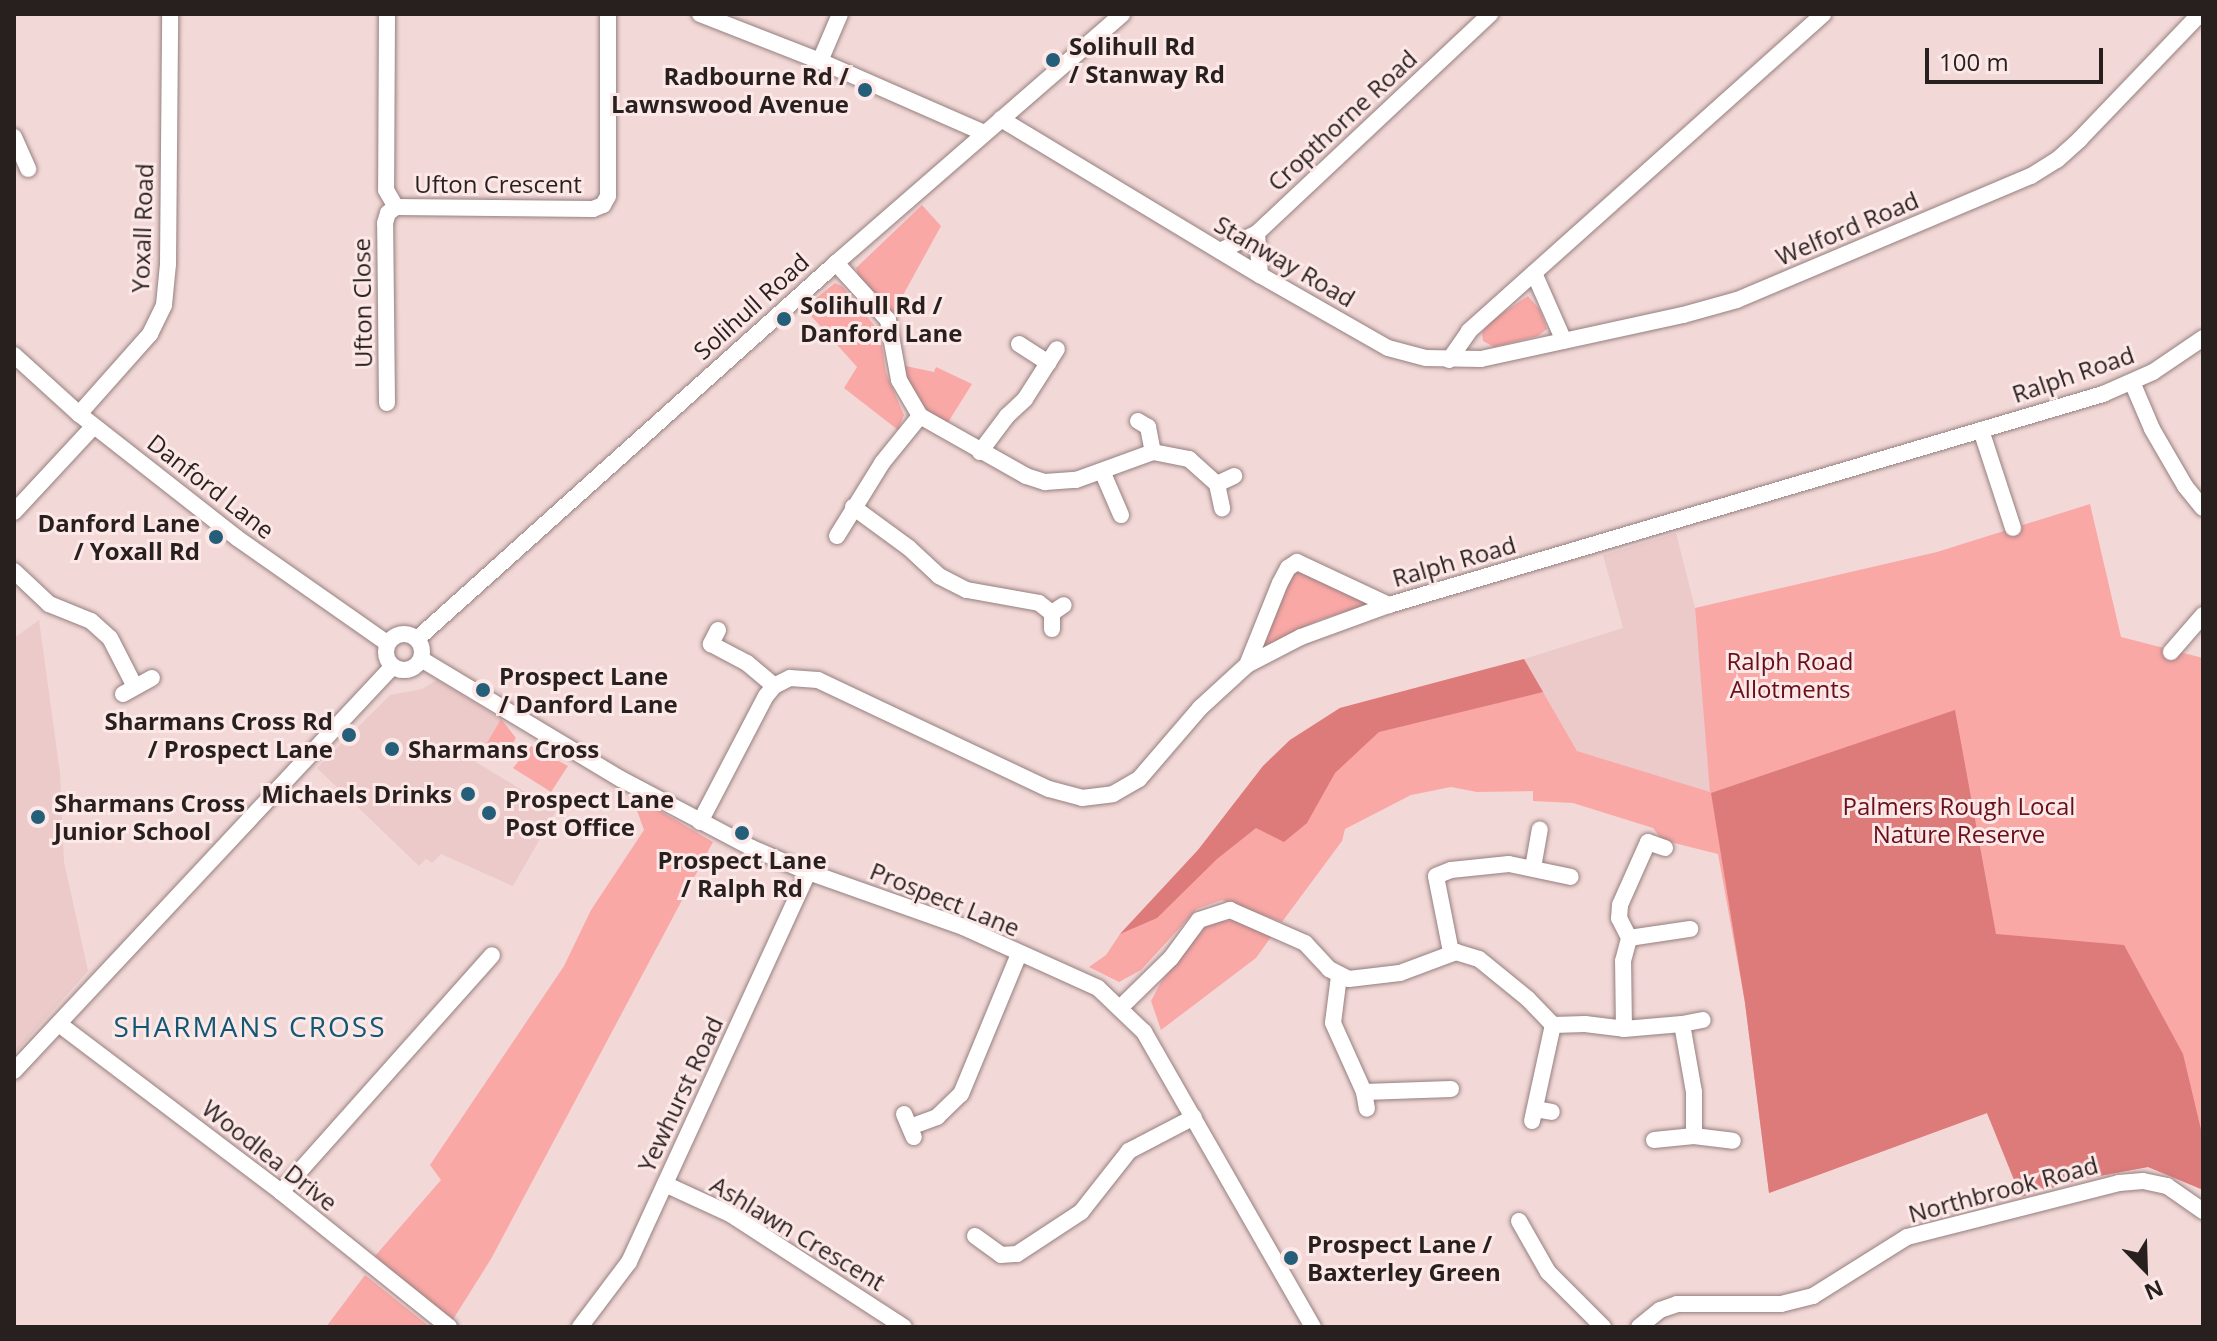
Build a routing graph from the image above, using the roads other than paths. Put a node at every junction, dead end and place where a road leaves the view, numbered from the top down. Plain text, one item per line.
1 (170, 14) edge
2 (387, 14) edge
3 (608, 14) edge
4 (700, 14) edge
5 (840, 14) edge
6 (1122, 14) edge
7 (1490, 14) edge
8 (1823, 14) edge
9 (2200, 14) edge
10 (820, 61) junction
11 (1001, 119) junction
12 (984, 133) junction
13 (14, 137) edge
14 (28, 169) dead end
15 (396, 207) junction
16 (1257, 233) junction
17 (1220, 251) junction
18 (836, 263) junction
19 (1534, 273) junction
20 (1260, 275) junction
21 (2203, 338) edge
22 (1564, 341) junction
23 (1019, 344) dead end
24 (14, 355) edge
25 (1449, 360) junction
26 (2132, 382) junction
27 (387, 403) dead end
28 (79, 414) junction
29 (920, 416) junction
30 (1138, 421) dead end
31 (94, 426) junction
32 (1981, 430) junction
33 (980, 452) junction
34 (1153, 452) junction
35 (1102, 471) junction
36 (1234, 476) dead end
37 (1217, 484) junction
38 (853, 507) junction
39 (1222, 508) dead end
40 (2203, 508) edge
41 (14, 512) edge
42 (1121, 515) dead end
43 (2013, 528) dead end
44 (837, 536) dead end
45 (14, 571) edge
46 (1389, 605) junction
47 (2203, 615) edge
48 (1056, 616) dead end
49 (718, 630) dead end
50 (417, 639) junction
51 (387, 643) junction
52 (2171, 652) dead end
53 (421, 659) junction
54 (1247, 665) junction
55 (392, 667) junction
56 (152, 678) dead end
57 (774, 686) junction
58 (700, 822) junction
59 (1540, 830) dead end
60 (1665, 848) dead end
61 (1533, 868) junction
62 (808, 872) junction
63 (1571, 877) dead end
64 (1690, 929) dead end
65 (1629, 938) junction
66 (1451, 952) junction
67 (1019, 954) junction
68 (492, 955) dead end
69 (1339, 976) junction
70 (1121, 1007) junction
71 (1703, 1020) dead end
72 (59, 1024) junction
73 (1682, 1024) junction
74 (1553, 1025) junction
75 (1624, 1029) junction
76 (14, 1071) edge
77 (1451, 1089) dead end
78 (1540, 1114) dead end
79 (1194, 1117) junction
80 (909, 1126) dead end
81 (1694, 1136) junction
82 (1654, 1140) dead end
83 (1733, 1141) dead end
84 (665, 1184) junction
85 (281, 1192) junction
86 (2203, 1211) edge
87 (1519, 1221) dead end
88 (975, 1236) dead end
89 (449, 1327) edge
90 (580, 1327) edge
91 (904, 1327) edge
92 (1313, 1327) edge
93 (1603, 1327) edge
94 (1639, 1327) edge

1 - 28 street, Yoxall Road
2 - 15 street, Ufton Crescent
3 - 15 street, Ufton Crescent
4 - 10 street
5 - 10 street
6 - 11 street, Solihull Road
7 - 16 street, Cropthorne Road
8 - 19 street
9 - 22 street, Welford Road
10 - 12 street
11 - 12 street, Solihull Road
11 - 17 street, Stanway Road
12 - 18 street, Solihull Road
13 - 14 street
15 - 27 street, Ufton Close
16 - 17 street, Cropthorne Road
16 - 20 street
17 - 20 street, Stanway Road
18 - 29 street
18 - 50 street, Solihull Road
19 - 22 street
19 - 25 street
20 - 25 street, Stanway Road
21 - 26 street, Ralph Road
22 - 25 street, Welford Road
23 - 33 street
24 - 28 street, Danford Lane
26 - 32 street, Ralph Road
26 - 40 street
28 - 31 street, Danford Lane
29 - 33 street
29 - 38 street
30 - 34 street
31 - 41 street
31 - 51 street, Danford Lane
32 - 43 street
32 - 46 street, Ralph Road
33 - 35 street
34 - 35 street
34 - 37 street
35 - 42 street
36 - 37 street
37 - 39 street
38 - 44 street
38 - 48 street
45 - 56 street
46 - 54 street, Ralph Road
46 - 54 street
47 - 52 street
49 - 57 street
50 - 51 street
50 - 53 street
51 - 55 street
53 - 55 street
53 - 58 street, Prospect Lane
54 - 57 street, Ralph Road
55 - 72 street
57 - 58 street
58 - 62 street, Prospect Lane
59 - 61 street
60 - 65 street
61 - 63 street
61 - 66 street
62 - 67 street, Prospect Lane
62 - 84 street, Yewhurst Road
64 - 65 street
65 - 75 street
66 - 69 street
66 - 74 street
67 - 70 street, Prospect Lane
67 - 80 street
68 - 85 street
69 - 70 street
69 - 77 street
70 - 79 street, Prospect Lane
71 - 73 street
72 - 76 street
72 - 85 street, Woodlea Drive
73 - 75 street
73 - 81 street
74 - 75 street
74 - 78 street
79 - 88 street
79 - 92 street, Prospect Lane
81 - 82 street
81 - 83 street
84 - 90 street, Yewhurst Road
84 - 91 street, Ashlawn Crescent
85 - 89 street, Woodlea Drive
86 - 94 street, Northbrook Road
87 - 93 street

